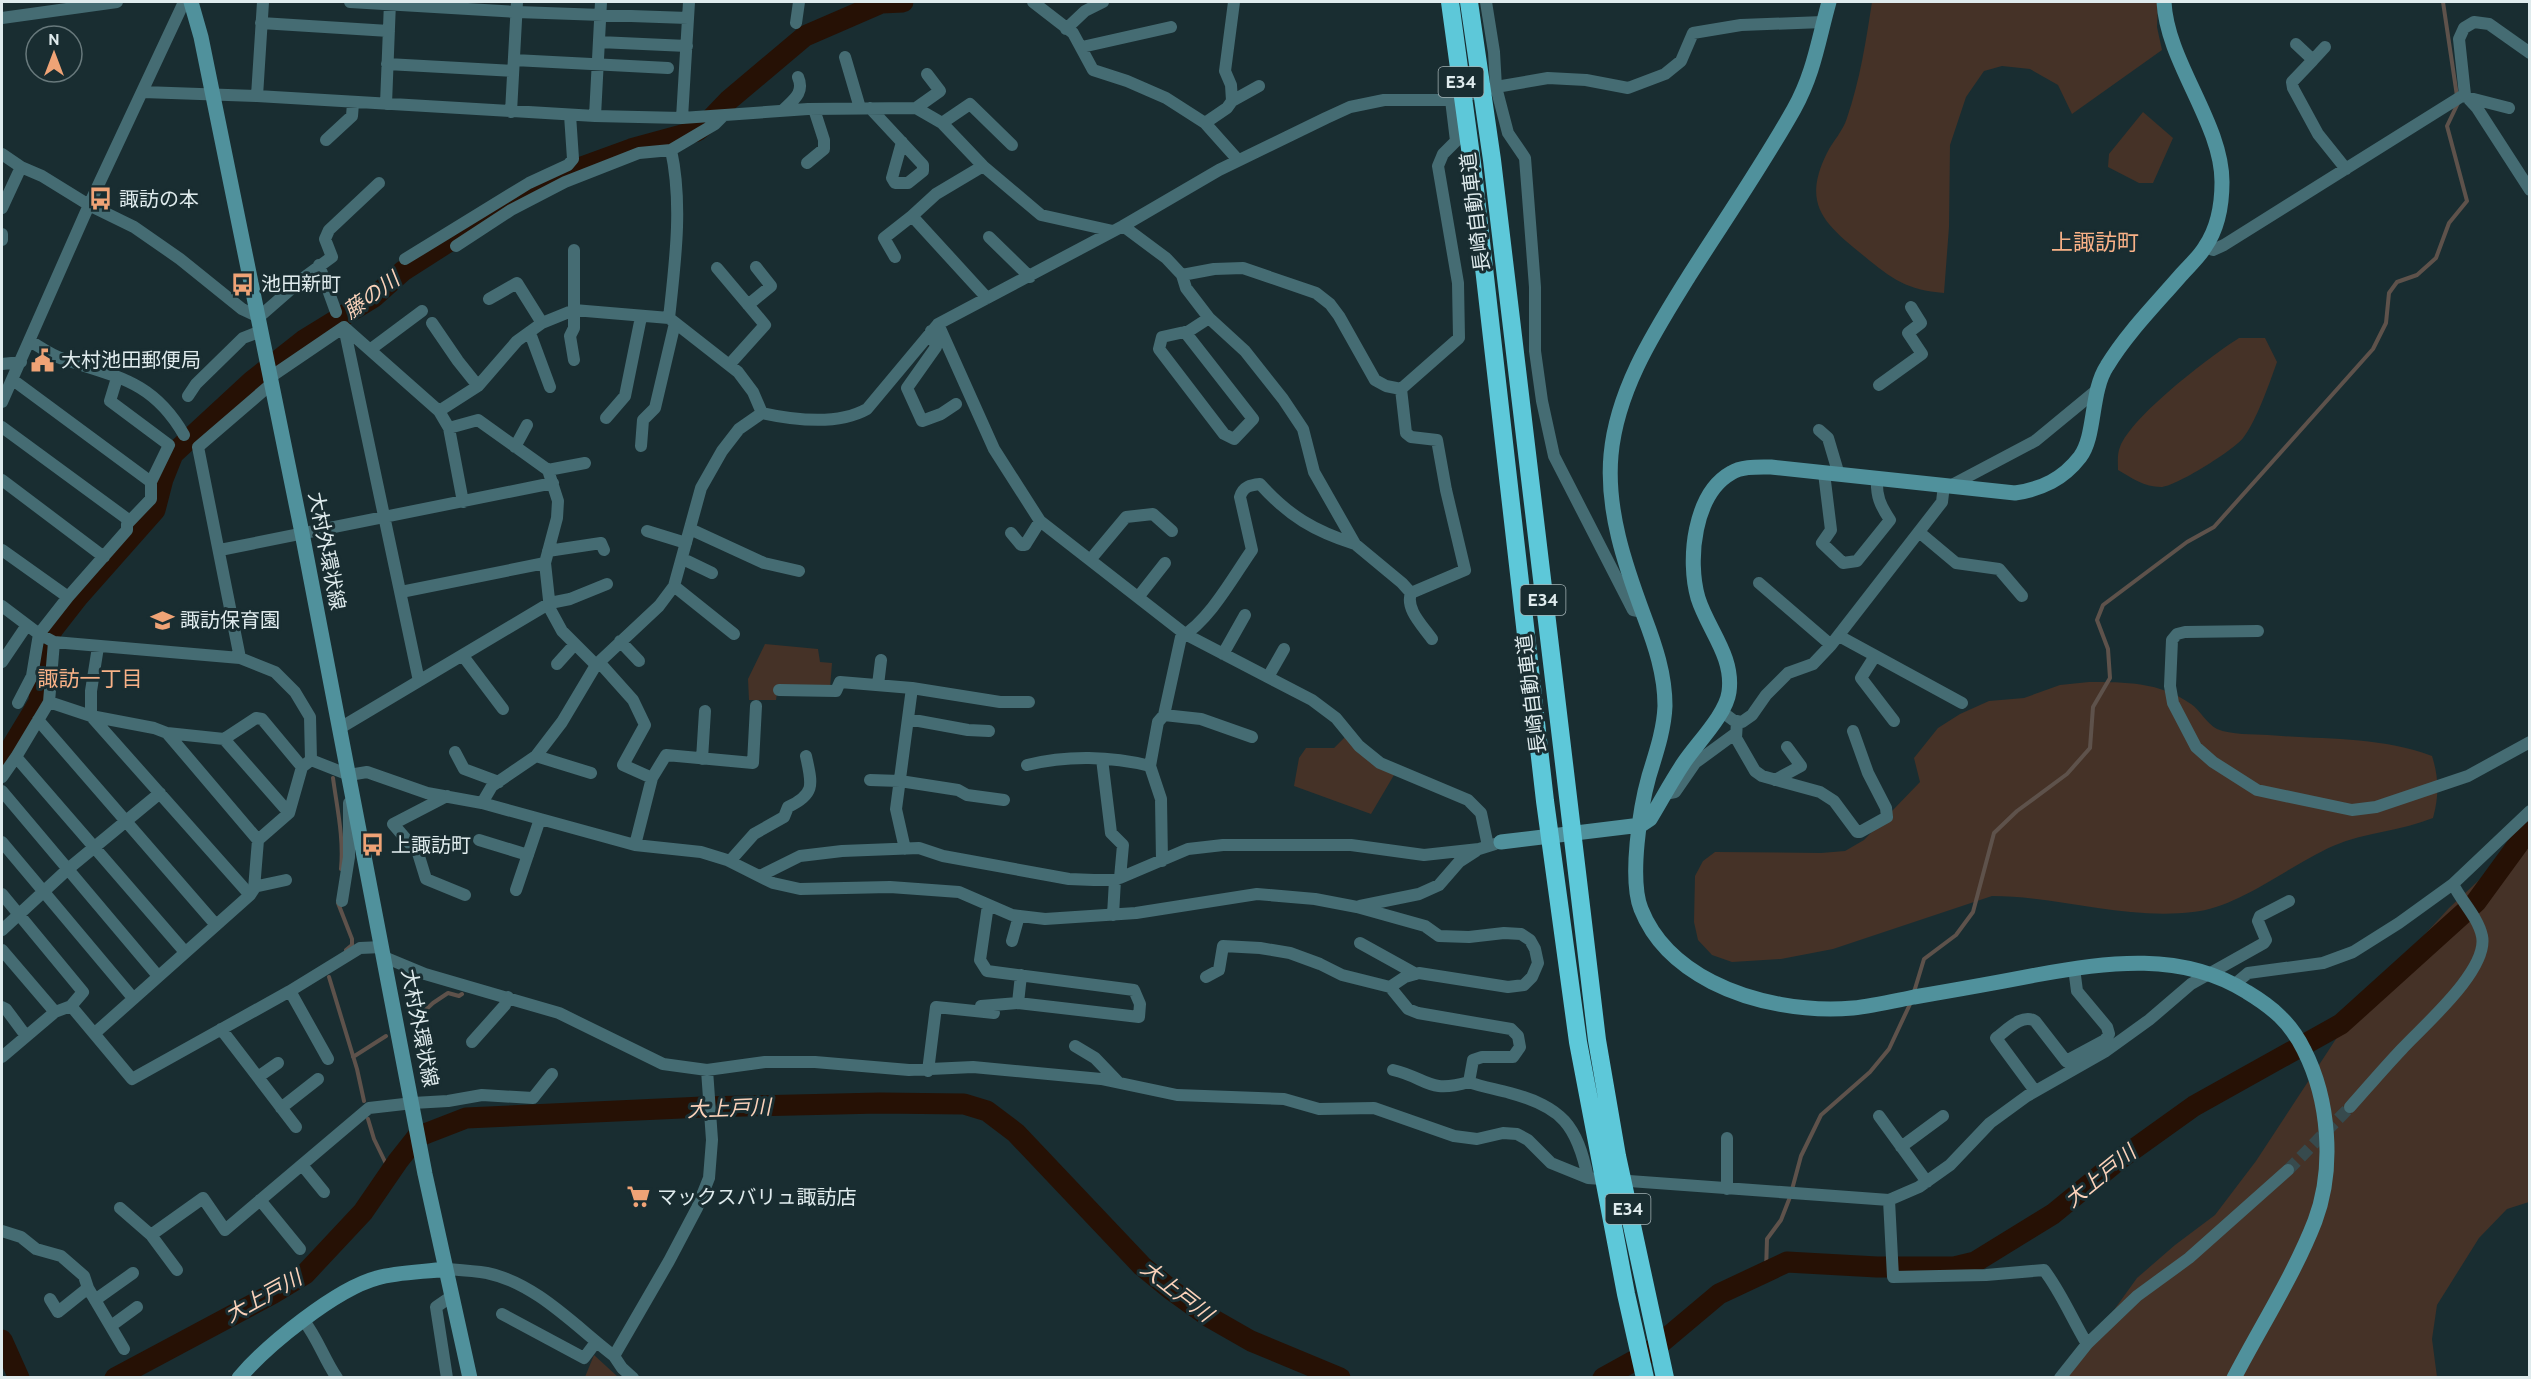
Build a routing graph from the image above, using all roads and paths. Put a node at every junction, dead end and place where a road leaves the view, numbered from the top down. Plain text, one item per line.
1 (117, 2) edge
2 (184, 2) edge
3 (191, 2) edge
4 (263, 2) edge
5 (350, 2) edge
6 (601, 2) edge
7 (689, 2) edge
8 (799, 2) edge
9 (1033, 2) edge
10 (1103, 2) edge
11 (1234, 2) edge
12 (1450, 2) edge
13 (1469, 2) edge
14 (1486, 2) edge
15 (1829, 2) edge
16 (2164, 2) edge
17 (98, 3) edge
18 (390, 3) edge
19 (517, 7) edge
20 (600, 15) junction
21 (2, 18) edge
22 (688, 18) junction
23 (1823, 22) junction
24 (261, 23) junction
25 (796, 23) dead end
26 (1171, 27) dead end
27 (1066, 29) junction
28 (389, 31) junction
29 (599, 42) junction
30 (2296, 44) dead end
31 (687, 46) junction
32 (1082, 47) junction
33 (2325, 47) dead end
34 (2529, 53) edge
35 (845, 57) dead end
36 (2313, 60) junction
37 (387, 64) junction
38 (514, 65) junction
39 (598, 65) junction
40 (668, 69) dead end
41 (927, 74) dead end
42 (798, 77) dead end
43 (1259, 86) dead end
44 (1496, 87) junction
45 (143, 92) junction
46 (214, 94) junction
47 (257, 96) junction
48 (2459, 98) junction
49 (1451, 100) junction
50 (1232, 101) junction
51 (353, 103) junction
52 (386, 104) junction
53 (865, 108) junction
54 (916, 108) junction
55 (2509, 108) dead end
56 (813, 109) junction
57 (783, 111) junction
58 (511, 112) junction
59 (570, 115) junction
60 (595, 116) junction
61 (723, 116) junction
62 (682, 118) junction
63 (942, 123) junction
64 (1205, 123) junction
65 (326, 140) dead end
66 (902, 142) dead end
67 (1012, 145) dead end
68 (671, 150) junction
69 (2, 154) edge
70 (1238, 160) junction
71 (807, 163) dead end
72 (983, 166) junction
73 (21, 167) junction
74 (2346, 169) junction
75 (379, 183) dead end
76 (2529, 190) edge
77 (89, 205) junction
78 (2, 208) edge
79 (912, 216) junction
80 (1118, 228) junction
81 (2, 234) edge
82 (989, 237) dead end
83 (2, 240) edge
84 (456, 246) dead end
85 (2205, 247) junction
86 (574, 250) dead end
87 (895, 257) dead end
88 (405, 259) dead end
89 (319, 265) junction
90 (756, 267) dead end
91 (717, 268) dead end
92 (1182, 275) junction
93 (1030, 277) junction
94 (987, 298) junction
95 (489, 299) dead end
96 (748, 305) junction
97 (1911, 307) dead end
98 (574, 310) junction
99 (422, 311) dead end
100 (336, 312) dead end
101 (641, 317) junction
102 (1209, 318) junction
103 (672, 320) junction
104 (432, 323) dead end
105 (542, 323) junction
106 (344, 327) junction
107 (934, 327) junction
108 (261, 330) junction
109 (1185, 332) junction
110 (530, 333) junction
111 (30, 341) junction
112 (371, 350) junction
113 (574, 360) dead end
114 (21, 362) junction
115 (2, 364) edge
116 (729, 365) junction
117 (117, 378) junction
118 (13, 380) junction
119 (270, 380) junction
120 (1879, 385) dead end
121 (478, 386) junction
122 (550, 387) dead end
123 (1401, 389) junction
124 (2097, 390) junction
125 (188, 396) dead end
126 (2, 402) edge
127 (956, 404) dead end
128 (439, 411) junction
129 (762, 413) junction
130 (606, 418) dead end
131 (527, 425) dead end
132 (2, 427) edge
133 (449, 428) junction
134 (1820, 430) dead end
135 (184, 435) dead end
136 (640, 446) dead end
137 (515, 447) junction
138 (585, 463) dead end
139 (548, 470) junction
140 (1831, 474) junction
141 (1877, 478) junction
142 (2, 480) edge
143 (151, 482) junction
144 (553, 483) junction
145 (1947, 486) junction
146 (463, 502) junction
147 (386, 517) junction
148 (130, 521) junction
149 (1040, 521) junction
150 (690, 529) junction
151 (647, 531) dead end
152 (1172, 531) dead end
153 (1919, 532) junction
154 (302, 533) junction
155 (1011, 533) dead end
156 (686, 543) junction
157 (1355, 544) junction
158 (2, 550) edge
159 (220, 550) junction
160 (604, 550) dead end
161 (104, 557) junction
162 (547, 557) junction
163 (683, 559) junction
164 (1090, 560) junction
165 (1165, 563) dead end
166 (799, 571) dead end
167 (712, 573) dead end
168 (1760, 583) dead end
169 (607, 584) dead end
170 (674, 586) junction
171 (401, 592) junction
172 (1411, 593) junction
173 (1138, 596) junction
174 (2022, 596) dead end
175 (68, 597) junction
176 (550, 603) junction
177 (2, 606) edge
178 (1642, 612) junction
179 (1245, 615) dead end
180 (27, 625) junction
181 (2258, 631) dead end
182 (39, 634) junction
183 (735, 634) dead end
184 (1185, 634) junction
185 (1432, 639) dead end
186 (1835, 640) junction
187 (620, 641) junction
188 (54, 642) junction
189 (575, 645) junction
190 (98, 646) junction
191 (1284, 649) dead end
192 (1223, 654) junction
193 (463, 656) junction
194 (1875, 656) junction
195 (240, 658) junction
196 (881, 660) dead end
197 (639, 661) dead end
198 (2, 662) edge
199 (557, 664) dead end
200 (597, 664) junction
201 (1268, 677) junction
202 (419, 681) junction
203 (878, 686) junction
204 (912, 688) junction
205 (779, 690) dead end
206 (49, 702) junction
207 (1029, 702) dead end
208 (18, 703) dead end
209 (1962, 703) dead end
210 (756, 706) dead end
211 (503, 709) dead end
212 (705, 711) dead end
213 (1721, 711) junction
214 (1164, 715) junction
215 (91, 716) junction
216 (908, 719) junction
217 (38, 720) junction
218 (1894, 721) dead end
219 (1737, 727) junction
220 (340, 728) junction
221 (988, 731) dead end
222 (1853, 731) dead end
223 (167, 733) junction
224 (1252, 737) dead end
225 (224, 739) junction
226 (2529, 742) edge
227 (1787, 747) dead end
228 (455, 752) dead end
229 (536, 756) junction
230 (806, 756) dead end
231 (16, 757) junction
232 (702, 759) junction
233 (1102, 759) junction
234 (307, 764) junction
235 (1027, 765) dead end
236 (1150, 766) junction
237 (591, 773) dead end
238 (349, 775) junction
239 (2, 777) edge
240 (652, 778) junction
241 (870, 780) dead end
242 (1775, 780) junction
243 (900, 781) junction
244 (499, 782) junction
245 (2, 791) edge
246 (160, 793) junction
247 (1665, 794) junction
248 (447, 796) junction
249 (1004, 800) dead end
250 (482, 803) junction
251 (2529, 811) edge
252 (289, 813) junction
253 (540, 819) junction
254 (127, 820) junction
255 (1641, 825) junction
256 (258, 840) junction
257 (479, 840) dead end
258 (2, 842) edge
259 (635, 844) junction
260 (1489, 846) junction
261 (94, 847) junction
262 (905, 849) junction
263 (528, 855) junction
264 (730, 861) junction
265 (1162, 861) junction
266 (68, 869) junction
267 (760, 876) junction
268 (1117, 879) junction
269 (286, 880) dead end
270 (2455, 888) junction
271 (516, 890) dead end
272 (252, 891) junction
273 (43, 892) junction
274 (2, 894) edge
275 (465, 895) dead end
276 (342, 901) dead end
277 (2289, 901) dead end
278 (988, 905) junction
279 (1357, 907) junction
280 (19, 914) junction
281 (1113, 915) junction
282 (1019, 916) junction
283 (216, 924) junction
284 (2, 930) edge
285 (1012, 941) dead end
286 (1360, 944) dead end
287 (2, 950) edge
288 (185, 952) junction
289 (383, 952) junction
290 (2074, 968) junction
291 (1416, 974) junction
292 (2210, 974) junction
293 (1021, 975) junction
294 (158, 976) junction
295 (1206, 977) dead end
296 (2235, 984) junction
297 (1390, 987) junction
298 (290, 991) junction
299 (508, 997) junction
300 (133, 998) junction
301 (1018, 1003) junction
302 (71, 1006) junction
303 (2, 1007) edge
304 (55, 1012) junction
305 (976, 1012) junction
306 (994, 1013) dead end
307 (970, 1024) dead end
308 (221, 1029) junction
309 (95, 1033) junction
310 (26, 1036) junction
311 (472, 1042) dead end
312 (1075, 1046) dead end
313 (2, 1057) edge
314 (328, 1059) dead end
315 (278, 1063) dead end
316 (707, 1070) junction
317 (1393, 1070) dead end
318 (928, 1071) junction
319 (552, 1074) dead end
320 (258, 1077) junction
321 (318, 1079) dead end
322 (1118, 1082) junction
323 (1469, 1082) junction
324 (2035, 1091) junction
325 (414, 1107) junction
326 (2350, 1107) tunnel mouth
327 (282, 1108) junction
328 (1879, 1116) dead end
329 (1943, 1116) dead end
330 (296, 1127) dead end
331 (1727, 1138) dead end
332 (1901, 1147) junction
333 (302, 1165) junction
334 (2288, 1170) tunnel mouth
335 (1588, 1178) junction
336 (1927, 1182) junction
337 (1727, 1189) junction
338 (324, 1192) dead end
339 (260, 1200) junction
340 (1889, 1200) junction
341 (120, 1209) dead end
342 (2, 1231) edge
343 (151, 1235) junction
344 (300, 1249) dead end
345 (446, 1269) junction
346 (177, 1270) dead end
347 (133, 1273) dead end
348 (88, 1288) junction
349 (452, 1296) junction
350 (50, 1299) dead end
351 (95, 1300) junction
352 (138, 1306) dead end
353 (502, 1314) dead end
354 (304, 1321) junction
355 (111, 1326) junction
356 (596, 1342) junction
357 (2087, 1344) junction
358 (124, 1349) dead end
359 (614, 1356) junction
360 (239, 1377) edge
361 (337, 1377) edge
362 (447, 1377) edge
363 (470, 1377) edge
364 (633, 1377) edge
365 (1646, 1377) edge
366 (1665, 1377) edge
367 (2060, 1377) edge
368 (2234, 1377) edge

1 - 17 street
2 - 45 street
3 - 46 street, 大村外環状線
4 - 24 street
5 - 18 street
6 - 20 street
7 - 22 street
8 - 25 street
9 - 27 street
10 - 27 street
11 - 50 street
12 - 365 highway, 長崎自動車道 / E34
13 - 366 highway, 長崎自動車道 / E34
14 - 44 street
15 - 23 street
16 - 85 street
17 - 21 street
18 - 19 street
18 - 28 street
19 - 20 street
19 - 38 street
20 - 22 street
20 - 29 street
22 - 31 street
23 - 44 street
23 - 178 street
24 - 28 street
24 - 47 street
26 - 32 street
27 - 32 street
28 - 37 street
29 - 31 street
29 - 39 street
30 - 36 street
31 - 62 street
32 - 64 street
33 - 36 street
34 - 48 street
35 - 53 street
36 - 74 street
37 - 38 street
37 - 52 street
38 - 39 street
38 - 58 street
39 - 40 street
39 - 60 street
41 - 54 street
42 - 57 street
43 - 50 street
44 - 49 street
44 - 178 street
45 - 46 street
45 - 77 street
46 - 47 street
46 - 108 street, 大村外環状線
47 - 51 street
48 - 55 street
48 - 74 street
48 - 76 street
49 - 70 street
49 - 123 street
50 - 64 street
51 - 52 street
51 - 65 street
52 - 58 street
53 - 54 street
53 - 56 street
53 - 66 street
54 - 63 street
56 - 57 street
56 - 71 street
57 - 61 street
58 - 59 street
59 - 60 street
59 - 88 street
60 - 62 street
61 - 62 street
61 - 68 street
63 - 67 street
63 - 72 street
64 - 70 street
68 - 84 street
68 - 103 street
69 - 73 street
70 - 80 street
72 - 79 street
72 - 80 street
73 - 77 street
73 - 78 street
74 - 85 street
75 - 89 street
77 - 108 street
77 - 111 street
79 - 87 street
79 - 94 street
80 - 92 street
80 - 93 street
81 - 83 street
82 - 93 street
85 - 124 street
86 - 98 street
89 - 100 street
89 - 108 street
90 - 96 street
91 - 96 street
92 - 102 street
92 - 123 street
93 - 94 street
94 - 107 street
95 - 105 street
96 - 116 street
97 - 120 street
98 - 101 street
98 - 105 street
98 - 113 street
99 - 112 street
101 - 103 street
101 - 130 street
102 - 109 street
102 - 157 street
103 - 116 street
103 - 136 street
104 - 121 street
105 - 110 street
106 - 112 street
106 - 119 street
106 - 147 street
107 - 127 street
107 - 129 street
107 - 149 street
108 - 119 street, 大村外環状線
108 - 125 street
109 - 109 street
110 - 121 street
110 - 122 street
111 - 114 street
111 - 117 street
112 - 128 street
114 - 115 street
114 - 118 street
116 - 129 street
117 - 135 street
117 - 143 street
118 - 126 street
118 - 143 street
119 - 154 street, 大村外環状線
119 - 159 street
121 - 128 street
123 - 172 street
124 - 145 street
124 - 145 street
128 - 133 street
129 - 150 street
131 - 137 street
132 - 148 street
133 - 137 street
133 - 146 street
134 - 140 street
137 - 139 street
138 - 139 street
139 - 144 street
140 - 141 street
140 - 141 street
140 - 213 street
141 - 145 street
142 - 161 street
143 - 148 street
144 - 146 street
144 - 162 street
145 - 153 street
146 - 147 street
147 - 154 street
147 - 171 street
148 - 161 street
149 - 155 street
149 - 164 street
150 - 156 street
150 - 166 street
151 - 156 street
152 - 164 street
153 - 174 street
153 - 186 street
154 - 159 street
154 - 220 street, 大村外環状線
156 - 163 street
157 - 172 street
157 - 184 street
158 - 175 street
159 - 195 street
160 - 162 street
161 - 175 street
162 - 171 street
162 - 176 street
163 - 167 street
163 - 170 street
164 - 173 street
165 - 173 street
168 - 186 street
169 - 176 street
170 - 183 street
170 - 187 street
171 - 202 street
172 - 185 street
173 - 184 street
175 - 182 street
176 - 189 street
176 - 193 street
177 - 180 street
178 - 255 street
179 - 192 street
180 - 182 street
180 - 198 street
181 - 226 street
182 - 188 street
182 - 208 street
184 - 192 street
184 - 214 street
186 - 194 street
186 - 219 street
187 - 197 street
187 - 200 street
188 - 190 street
188 - 206 street
189 - 199 street
189 - 200 street
190 - 195 street
190 - 215 street
191 - 201 street
192 - 201 street
193 - 202 street
193 - 211 street
194 - 209 street
194 - 218 street
195 - 234 street
196 - 203 street
200 - 229 street
200 - 240 street
201 - 260 street
202 - 220 street
203 - 204 street
203 - 205 street
204 - 207 street
204 - 216 street
206 - 215 street
206 - 217 street
210 - 232 street
212 - 232 street
213 - 219 street
213 - 247 street
214 - 224 street
214 - 236 street
215 - 223 street
215 - 246 street
216 - 221 street
216 - 243 street
217 - 231 street
217 - 254 street
219 - 242 street
219 - 247 street
220 - 238 street, 大村外環状線
222 - 242 street
223 - 225 street
223 - 256 street
225 - 234 street
225 - 252 street
227 - 242 street
228 - 244 street
229 - 237 street
229 - 244 street
230 - 264 street
231 - 239 street
231 - 261 street
232 - 240 street
233 - 235 street
233 - 236 street
233 - 268 street
234 - 238 street
234 - 252 street
236 - 265 street
238 - 248 street
238 - 276 street
238 - 289 street, 大村外環状線
240 - 259 street
241 - 243 street
243 - 249 street
243 - 262 street
244 - 250 street
245 - 266 street
246 - 254 street
246 - 272 street
247 - 255 street
248 - 250 street
248 - 275 street
250 - 253 street
251 - 270 street
252 - 256 street
253 - 259 street
253 - 263 street
254 - 261 street
254 - 283 street
255 - 260 street
255 - 290 street
256 - 272 street
257 - 263 street
258 - 273 street
259 - 264 street
260 - 265 street
260 - 279 street
261 - 266 street
261 - 288 street
262 - 267 street
262 - 268 street
263 - 271 street
264 - 267 street
265 - 268 street
266 - 273 street
266 - 294 street
267 - 278 street
268 - 281 street
269 - 272 street
270 - 296 street
270 - 326 street
272 - 283 street
273 - 280 street
273 - 300 street
274 - 280 street
277 - 292 street
278 - 282 street
278 - 293 street
279 - 281 street
279 - 291 street
280 - 284 street
280 - 302 street
281 - 282 street
282 - 285 street
283 - 288 street
286 - 291 street
287 - 304 street
288 - 294 street
289 - 298 street
289 - 299 street
289 - 325 street, 大村外環状線
290 - 292 street
290 - 324 street
291 - 297 street
292 - 296 street
292 - 324 street
293 - 301 street
293 - 301 street
294 - 300 street
295 - 297 street
296 - 368 street
297 - 323 street
298 - 308 street
298 - 314 street
299 - 311 street
299 - 316 street
300 - 309 street
301 - 305 street
302 - 304 street
302 - 309 street
303 - 310 street
304 - 310 street
305 - 306 street
305 - 307 street
305 - 318 street
308 - 309 street
308 - 320 street
310 - 313 street
312 - 322 street
315 - 320 street
316 - 318 street
316 - 359 street
317 - 323 street
318 - 322 street
319 - 325 street
320 - 327 street
321 - 327 street
322 - 335 street
323 - 335 street
324 - 336 street
325 - 333 street
325 - 345 street, 大村外環状線
327 - 330 street
328 - 332 street
329 - 332 street
331 - 337 street
332 - 336 street
333 - 338 street
333 - 339 street
334 - 357 street
335 - 337 street
336 - 340 street
337 - 340 street
339 - 343 street
339 - 344 street
340 - 357 street
341 - 343 street
342 - 348 street
343 - 346 street
345 - 349 street
345 - 354 street
345 - 356 street
347 - 351 street
348 - 350 street
348 - 351 street
349 - 362 street
349 - 363 street
351 - 355 street
352 - 355 street
353 - 356 street
354 - 360 street
354 - 361 street
355 - 358 street
356 - 359 street
357 - 367 street
359 - 364 street

